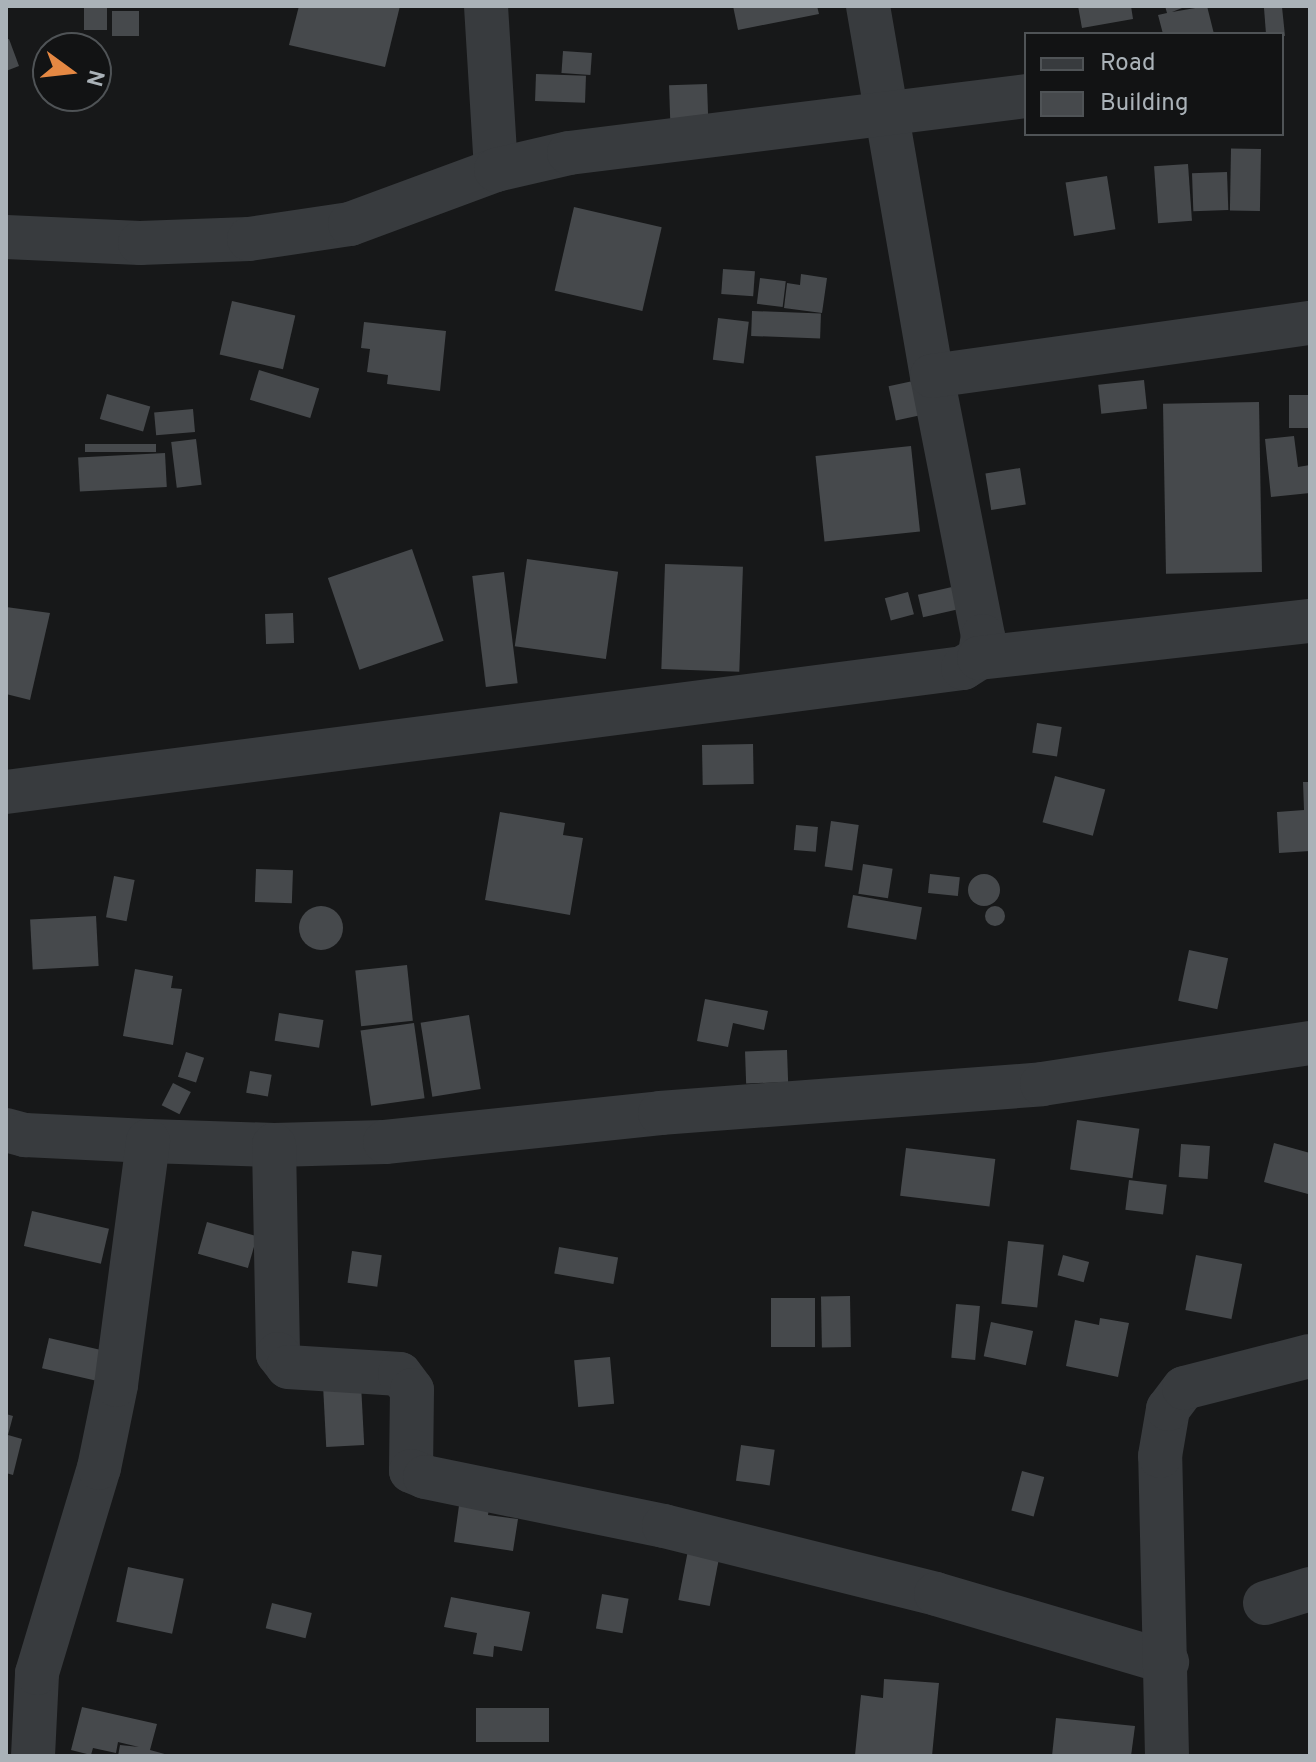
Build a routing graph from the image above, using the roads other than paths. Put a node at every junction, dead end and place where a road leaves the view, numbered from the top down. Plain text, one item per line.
1 (486, 6) edge
2 (868, 6) edge
3 (1024, 96) edge
4 (886, 115) junction
5 (496, 170) junction
6 (6, 237) edge
7 (1310, 323) edge
8 (932, 376) junction
9 (1310, 621) edge
10 (979, 658) junction
11 (6, 792) edge
12 (1310, 1043) edge
13 (6, 1130) edge
14 (148, 1141) junction
15 (274, 1145) junction
16 (1310, 1356) edge
17 (1310, 1589) edge
18 (1265, 1603) dead end
19 (1167, 1662) junction
20 (33, 1756) edge
21 (1167, 1756) edge

1 - 5 street
2 - 4 street
3 - 4 street
4 - 5 street
4 - 8 street
5 - 6 street
7 - 8 street
8 - 10 street
9 - 10 street
10 - 11 street
12 - 15 street
13 - 14 street
14 - 15 street
14 - 20 street
15 - 19 street
16 - 19 street
17 - 18 street
19 - 21 street

